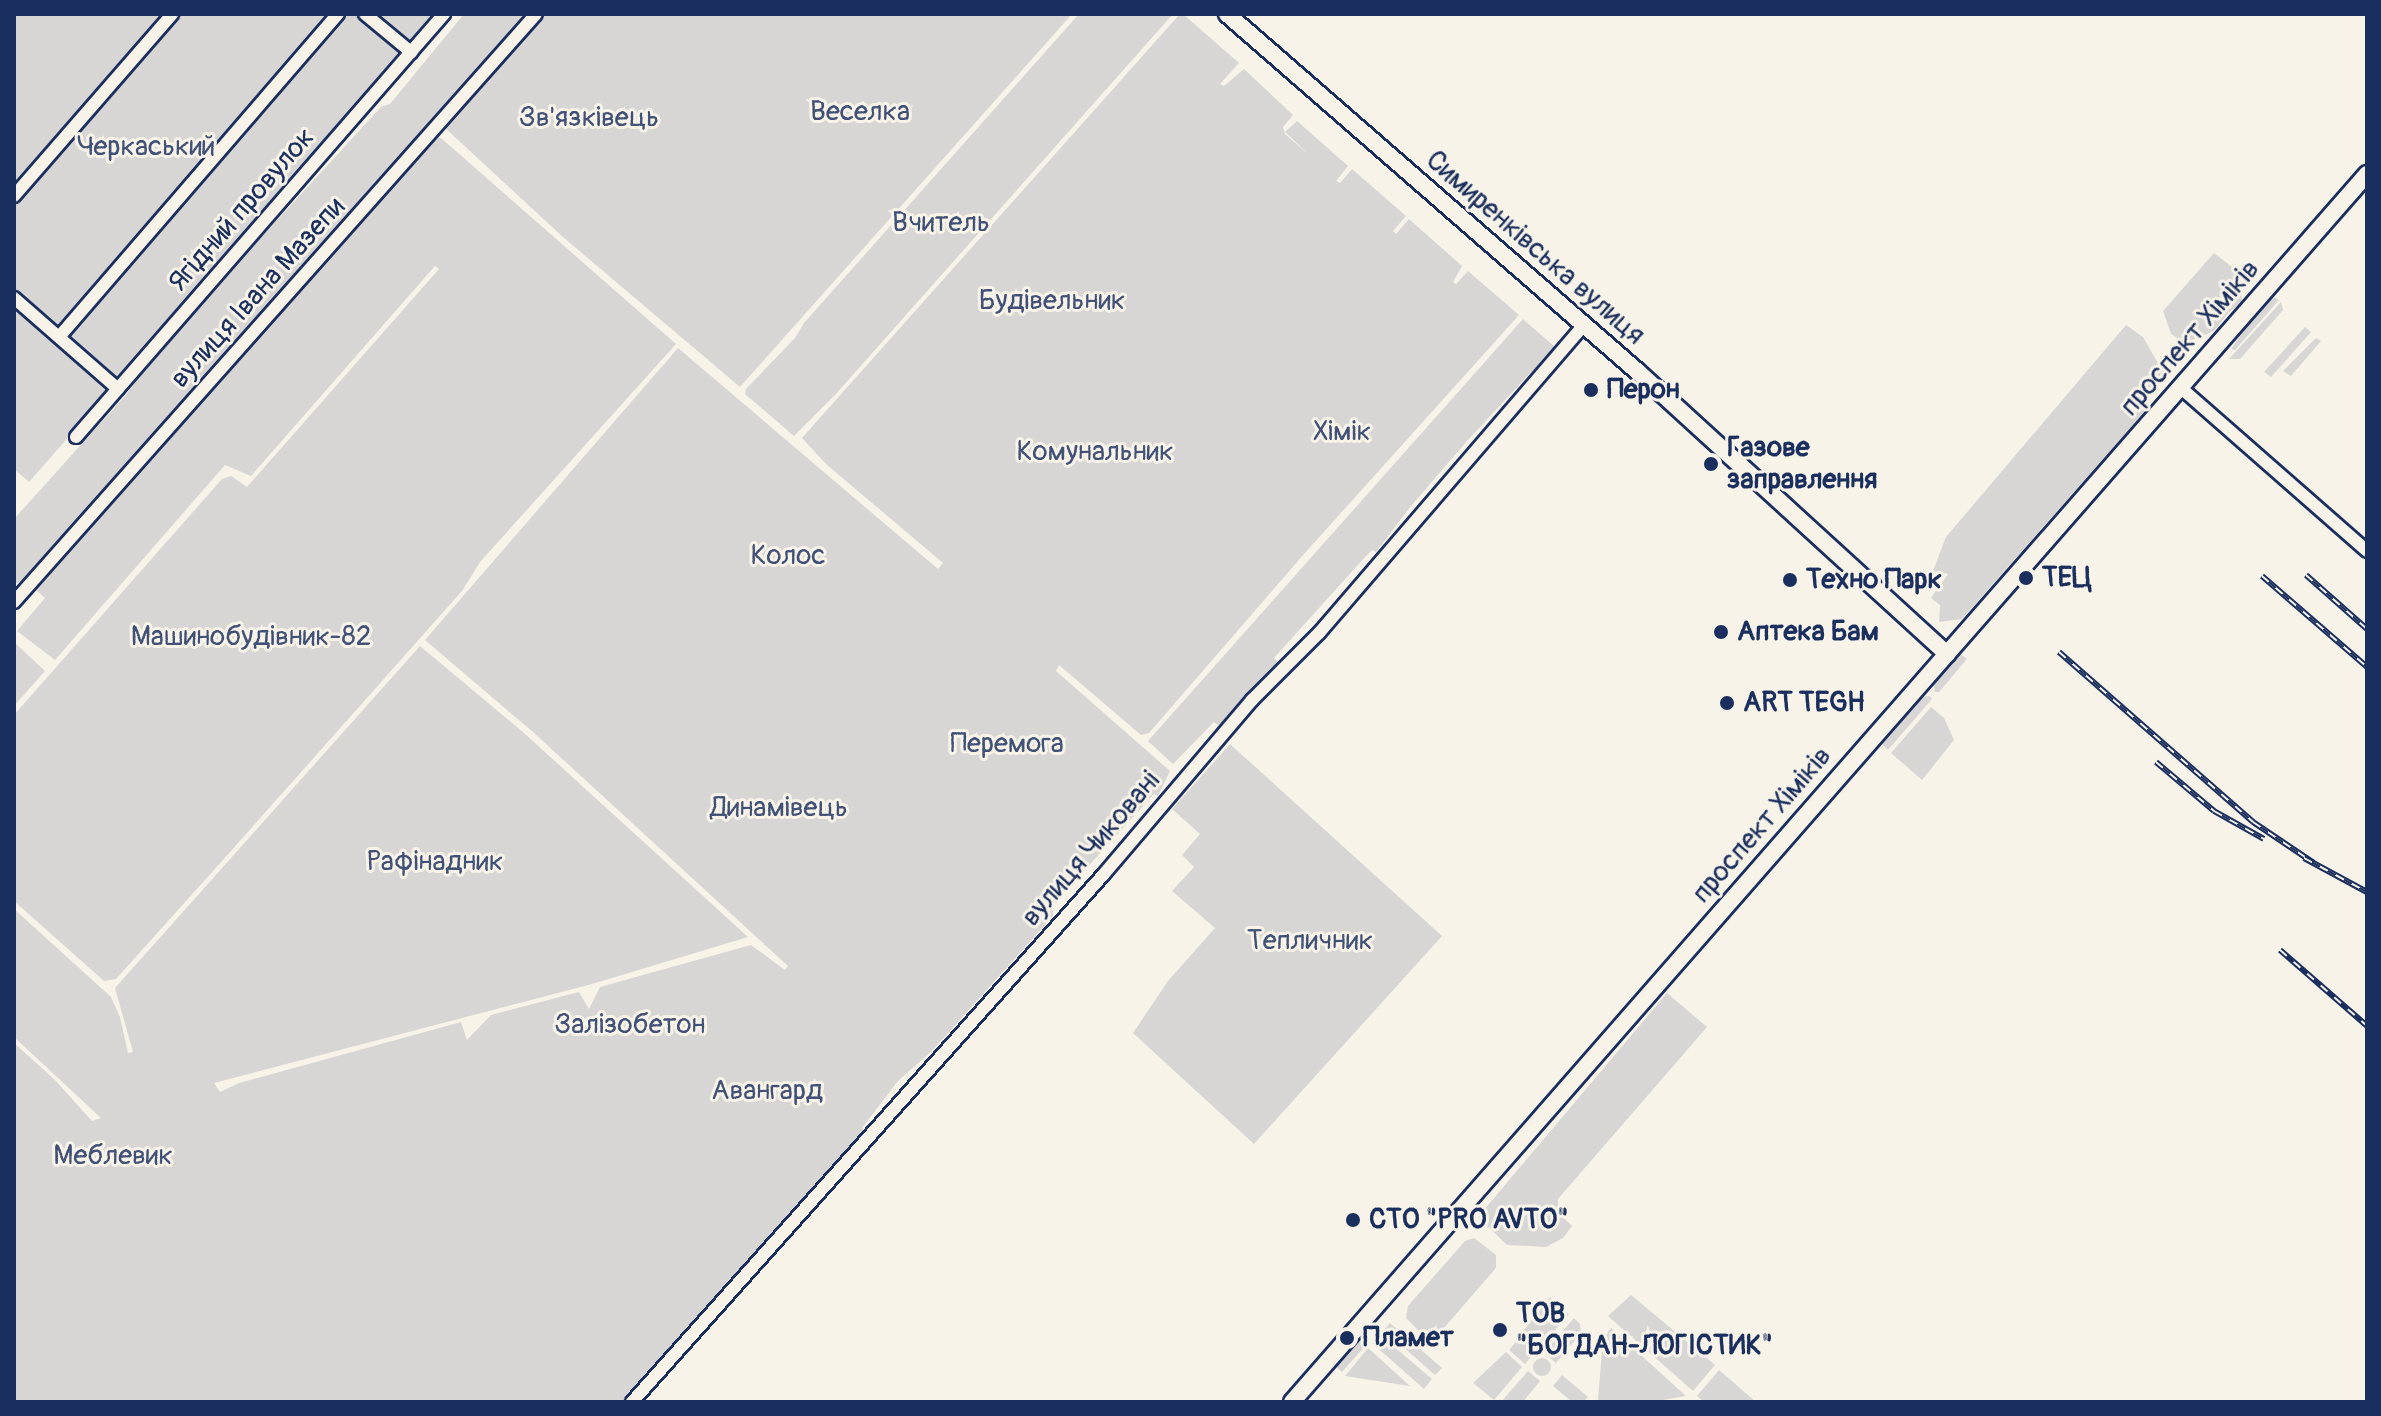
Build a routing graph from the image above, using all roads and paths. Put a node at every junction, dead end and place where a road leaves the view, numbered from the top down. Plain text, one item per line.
1 (172, 14) edge
2 (338, 14) edge
3 (365, 14) edge
4 (444, 14) edge
5 (536, 14) edge
6 (1227, 14) edge
7 (411, 52) junction
8 (2367, 174) edge
9 (14, 196) edge
10 (14, 298) edge
11 (1584, 325) junction
12 (59, 337) junction
13 (2181, 388) junction
14 (118, 389) junction
15 (76, 437) dead end
16 (2367, 551) edge
17 (14, 602) edge
18 (1947, 654) junction
19 (632, 1402) edge
20 (1292, 1402) edge

1 - 9 street
2 - 12 street
3 - 7 street
4 - 7 street, Ягідний провулок
5 - 17 street, вулиця Івана Мазепи
6 - 11 main road, Симиренківська вулиця
7 - 14 street, Ягідний провулок
8 - 13 main road, проспект Хіміків
10 - 12 street
11 - 18 main road, Симиренківська вулиця
11 - 19 street, вулиця Чиковані
12 - 14 street
13 - 16 street
13 - 18 main road, проспект Хіміків
14 - 15 street, Ягідний провулок
18 - 20 main road, проспект Хіміків

